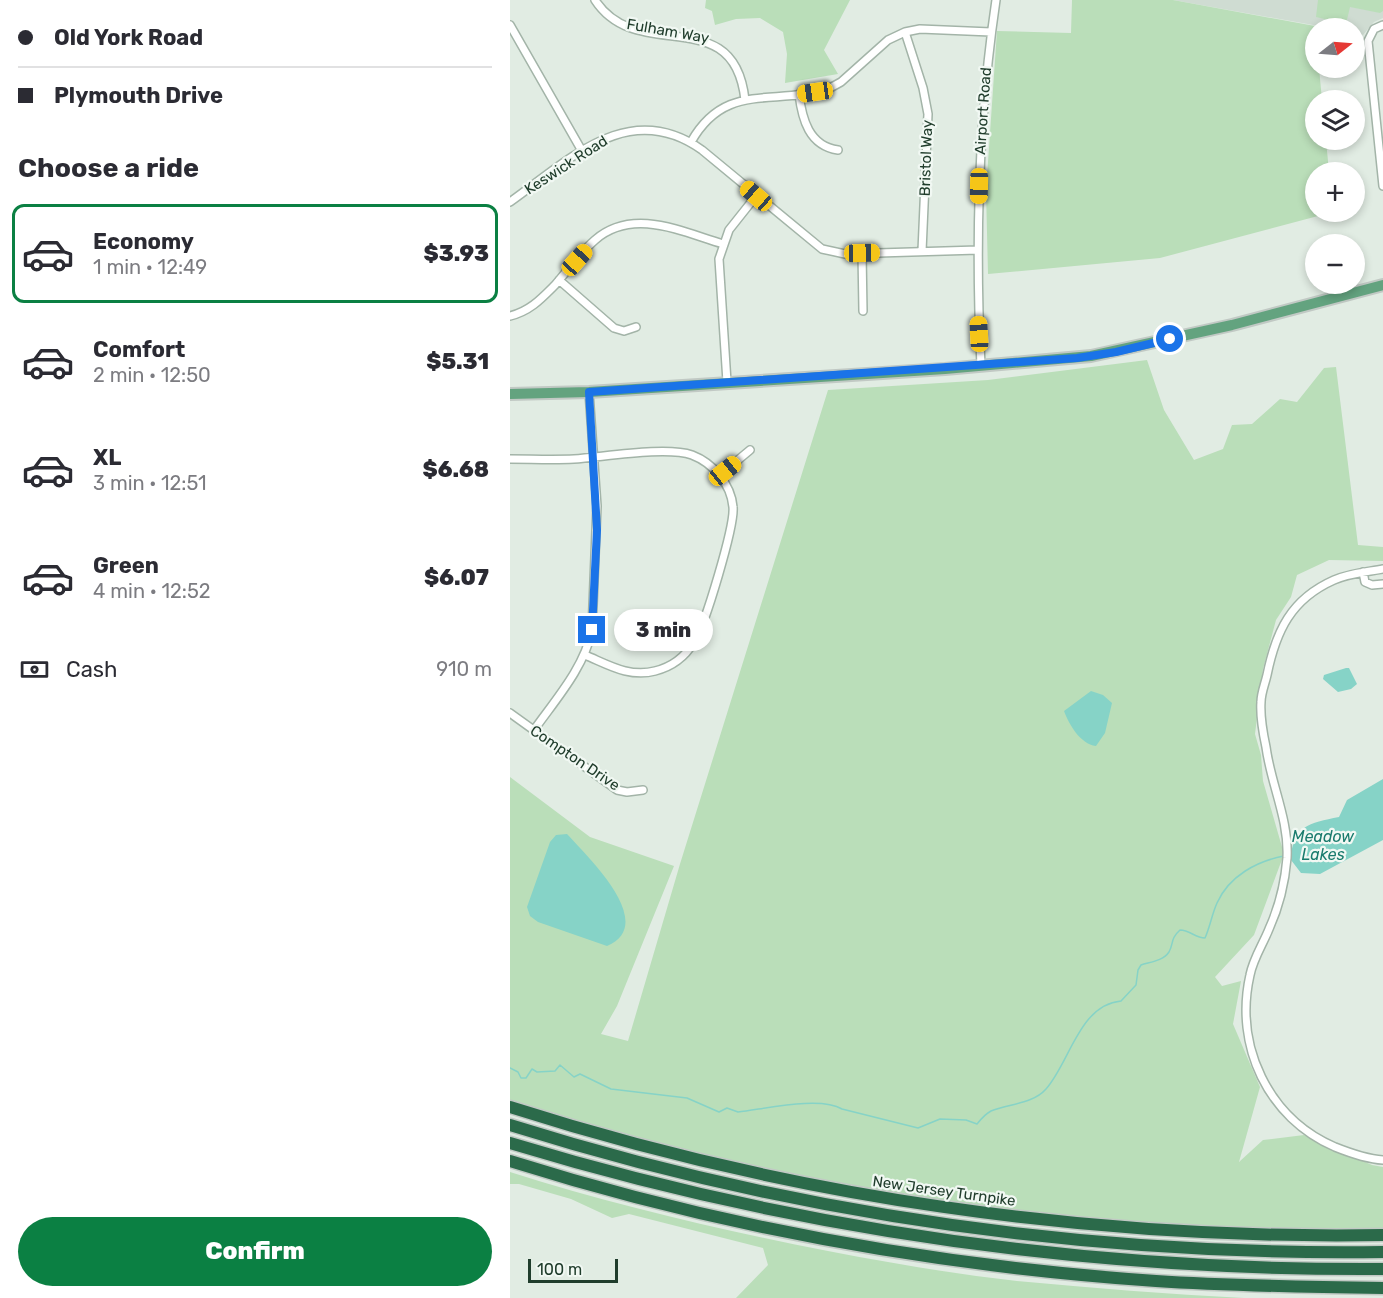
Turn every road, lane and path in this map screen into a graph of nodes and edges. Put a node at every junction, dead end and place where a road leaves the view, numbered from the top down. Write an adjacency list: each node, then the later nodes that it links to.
1 (595, 0): 9 (street, Fulham Way)
2 (996, 0): 6 (street, Airport Road)
3 (1383, 25): 13 (street)
4 (510, 26): 7 (street)
5 (905, 32): 6 (street); 8 (street); 18 (street, Bristol Way)
6 (991, 32): 17 (street, Airport Road)
7 (513, 37): 12 (street)
8 (799, 94): 9 (street); 11 (street)
9 (745, 100): 10 (street)
10 (691, 142): 12 (street, Keswick Road); 14 (street, Keswick Road)
11 (838, 150)
12 (582, 151): 15 (street, Keswick Road)
13 (1383, 186)
14 (756, 196): 16 (street); 19 (street, Keswick Road)
15 (510, 202)
16 (723, 244): 20 (street); 26 (street)
17 (978, 250): 18 (street, Keswick Road); 25 (street, Airport Road)
18 (922, 251): 19 (street, Keswick Road)
19 (862, 253): 22 (street)
20 (559, 280): 23 (street); 24 (street)
21 (1383, 285): 25 (main road)
22 (863, 310)
23 (510, 316)
24 (636, 327)
25 (981, 366): 26 (main road)
26 (727, 382): 27 (main road)
27 (589, 392): 28 (main road); 30 (street)
28 (510, 394)
29 (750, 450): 32 (street)
30 (594, 457): 31 (street); 32 (street); 36 (street)
31 (510, 459)
32 (720, 475): 36 (street)
33 (1383, 569): 34 (street)
34 (1363, 572): 35 (street); 43 (street)
35 (1383, 584)
36 (585, 655): 38 (street)
37 (510, 713): 38 (street, Compton Drive)
38 (534, 730): 39 (street, Compton Drive)
39 (643, 790)
40 (510, 1107): 45 (highway, New Jersey Turnpike)
41 (510, 1125): 46 (highway)
42 (510, 1143): 47 (highway)
43 (1383, 1160)
44 (510, 1161): 48 (highway)
45 (1383, 1235)
46 (1383, 1252)
47 (1383, 1269)
48 (1383, 1288)

